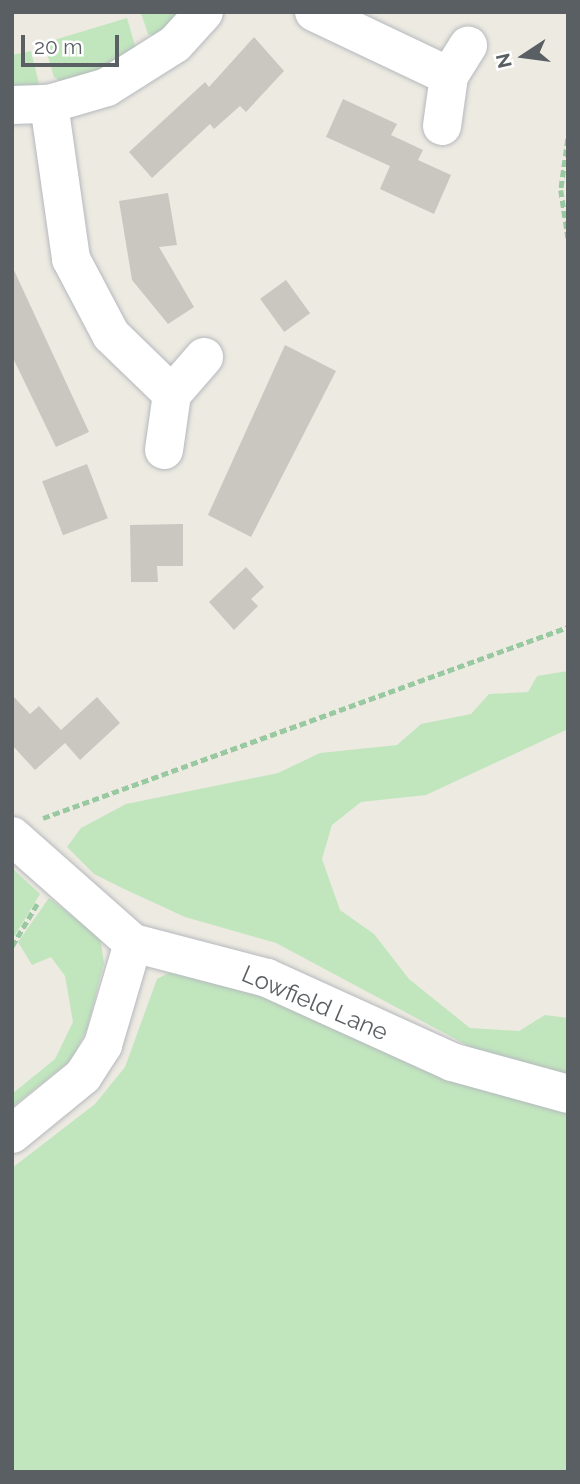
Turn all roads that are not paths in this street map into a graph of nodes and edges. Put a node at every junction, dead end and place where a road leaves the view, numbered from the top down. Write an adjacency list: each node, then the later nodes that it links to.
1 (204, 12): 3 (street)
2 (314, 12): 4 (street)
3 (31, 104): 6 (street)
4 (442, 126)
5 (204, 358): 6 (street)
6 (172, 394): 7 (street)
7 (164, 450)
8 (24, 828): 9 (street, Lowfield Lane)
9 (133, 943): 10 (street, Lowfield Lane); 11 (street)
10 (568, 1094)
11 (12, 1134)

